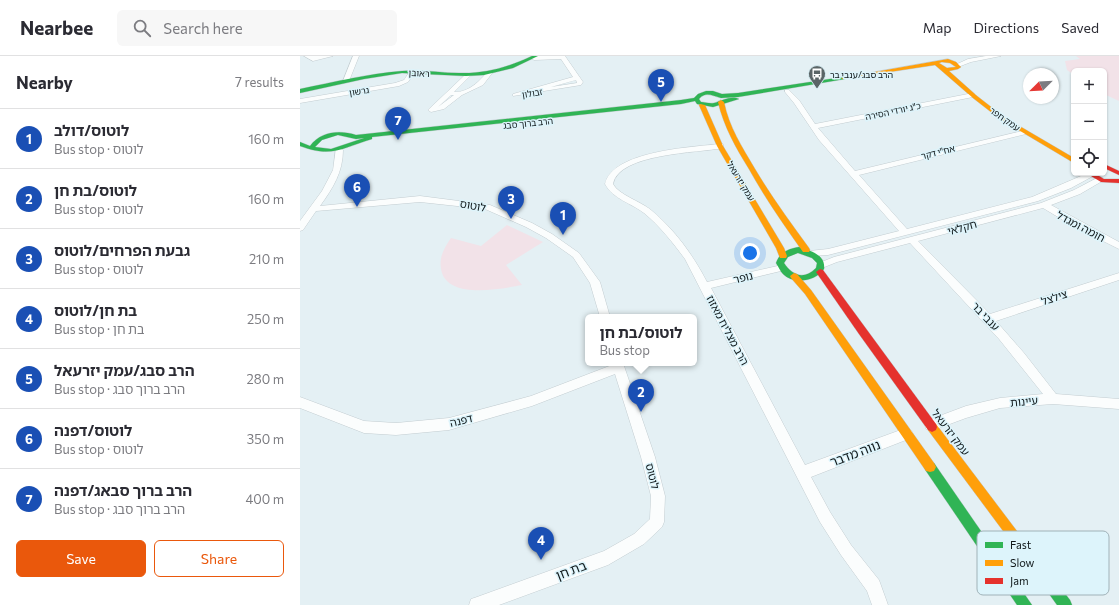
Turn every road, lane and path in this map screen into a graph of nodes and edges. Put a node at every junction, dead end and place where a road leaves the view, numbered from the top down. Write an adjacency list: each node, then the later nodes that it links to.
1 (307, 56): 2 (street)
2 (330, 56)
3 (356, 56): 13 (street)
4 (978, 56): 7 (street)
5 (998, 56): 7 (street)
6 (535, 57): 10 (street, ראובן); 12 (street)
7 (955, 65): 8 (street); 31 (street, עמק חפר)
8 (940, 66): 15 (street); 18 (street, עמק חפר); 19 (street)
9 (412, 72): 11 (street, ראובן); 13 (street, ראובן); 21 (street, גרשון)
10 (490, 72): 11 (street, ראובן); 17 (street)
11 (468, 75): 16 (street)
12 (576, 78): 12 (street, זבולון)
13 (346, 81): 14 (street, ראובן)
14 (300, 91)
15 (787, 91): 19 (street); 22 (street, ענבי בר)
16 (450, 93): 17 (street); 17 (street)
17 (460, 94)
18 (973, 95): 22 (street, כ"ג יורדי הסירה); 23 (street, עמק חפר)
19 (719, 96): 20 (street, הרב ברוך סבג); 45 (street, עמק יזרעאל)
20 (700, 98): 26 (street, הרב ברוך סבג); 29 (street, עמק יזרעאל)
21 (300, 101)
22 (813, 127): 35 (street, ענבי בר)
23 (1023, 132): 32 (street, עמק חפר); 35 (street, אח"י דקר)
24 (300, 139): 25 (street)
25 (320, 139): 26 (street); 28 (street)
26 (355, 139): 30 (street)
27 (300, 144): 28 (street)
28 (312, 146): 30 (street)
29 (720, 146): 46 (street, עמק יזרעאל); 51 (street, הרב מצליח מאזוז)
30 (340, 150): 41 (street)
31 (1071, 153)
32 (1071, 159)
33 (1107, 167): 34 (street)
34 (1119, 173)
35 (854, 174): 43 (street, ענבי בר)
36 (1086, 176): 43 (street, חקלאי)
37 (1093, 176): 38 (street)
38 (1100, 180): 39 (street); 40 (street, חקלאי)
39 (1118, 182)
40 (1044, 205): 43 (street, חקלאי); 44 (street, חומה ומגדל)
41 (312, 210): 42 (street); 52 (street, לוטוס)
42 (300, 228)
43 (909, 236): 45 (street, חקלאי); 48 (street, חקלאי); 53 (street, ענבי בר)
44 (1119, 246)
45 (809, 252): 46 (street); 48 (street)
46 (783, 256): 47 (street)
47 (782, 268): 49 (street); 51 (street, נופר)
48 (821, 269): 49 (street); 58 (street, עמק יזרעאל)
49 (794, 276): 59 (street)
50 (1119, 276): 53 (street, צילצל)
51 (705, 286): 60 (street, הרב מצליח מאזוז)
52 (604, 314)
53 (989, 319): 55 (street, ענבי בר)
54 (617, 366): 56 (street, דפנה); 61 (street, לוטוס)
55 (1053, 399): 57 (street, עיינות); 58 (street, עיינות)
56 (300, 402)
57 (1119, 404)
58 (931, 425): 62 (street, עמק יזרעאל)
59 (906, 434): 60 (street, נווה מדבר); 63 (street)
60 (803, 473): 67 (street, הרב מצליח מאזוז)
61 (657, 522): 66 (street, בת חן)
62 (1010, 531)
63 (977, 536)
64 (1018, 595): 68 (street)
65 (1058, 595): 69 (street, עמק יזרעאל)
66 (477, 605)
67 (880, 605)
68 (1025, 605)
69 (1065, 605)

